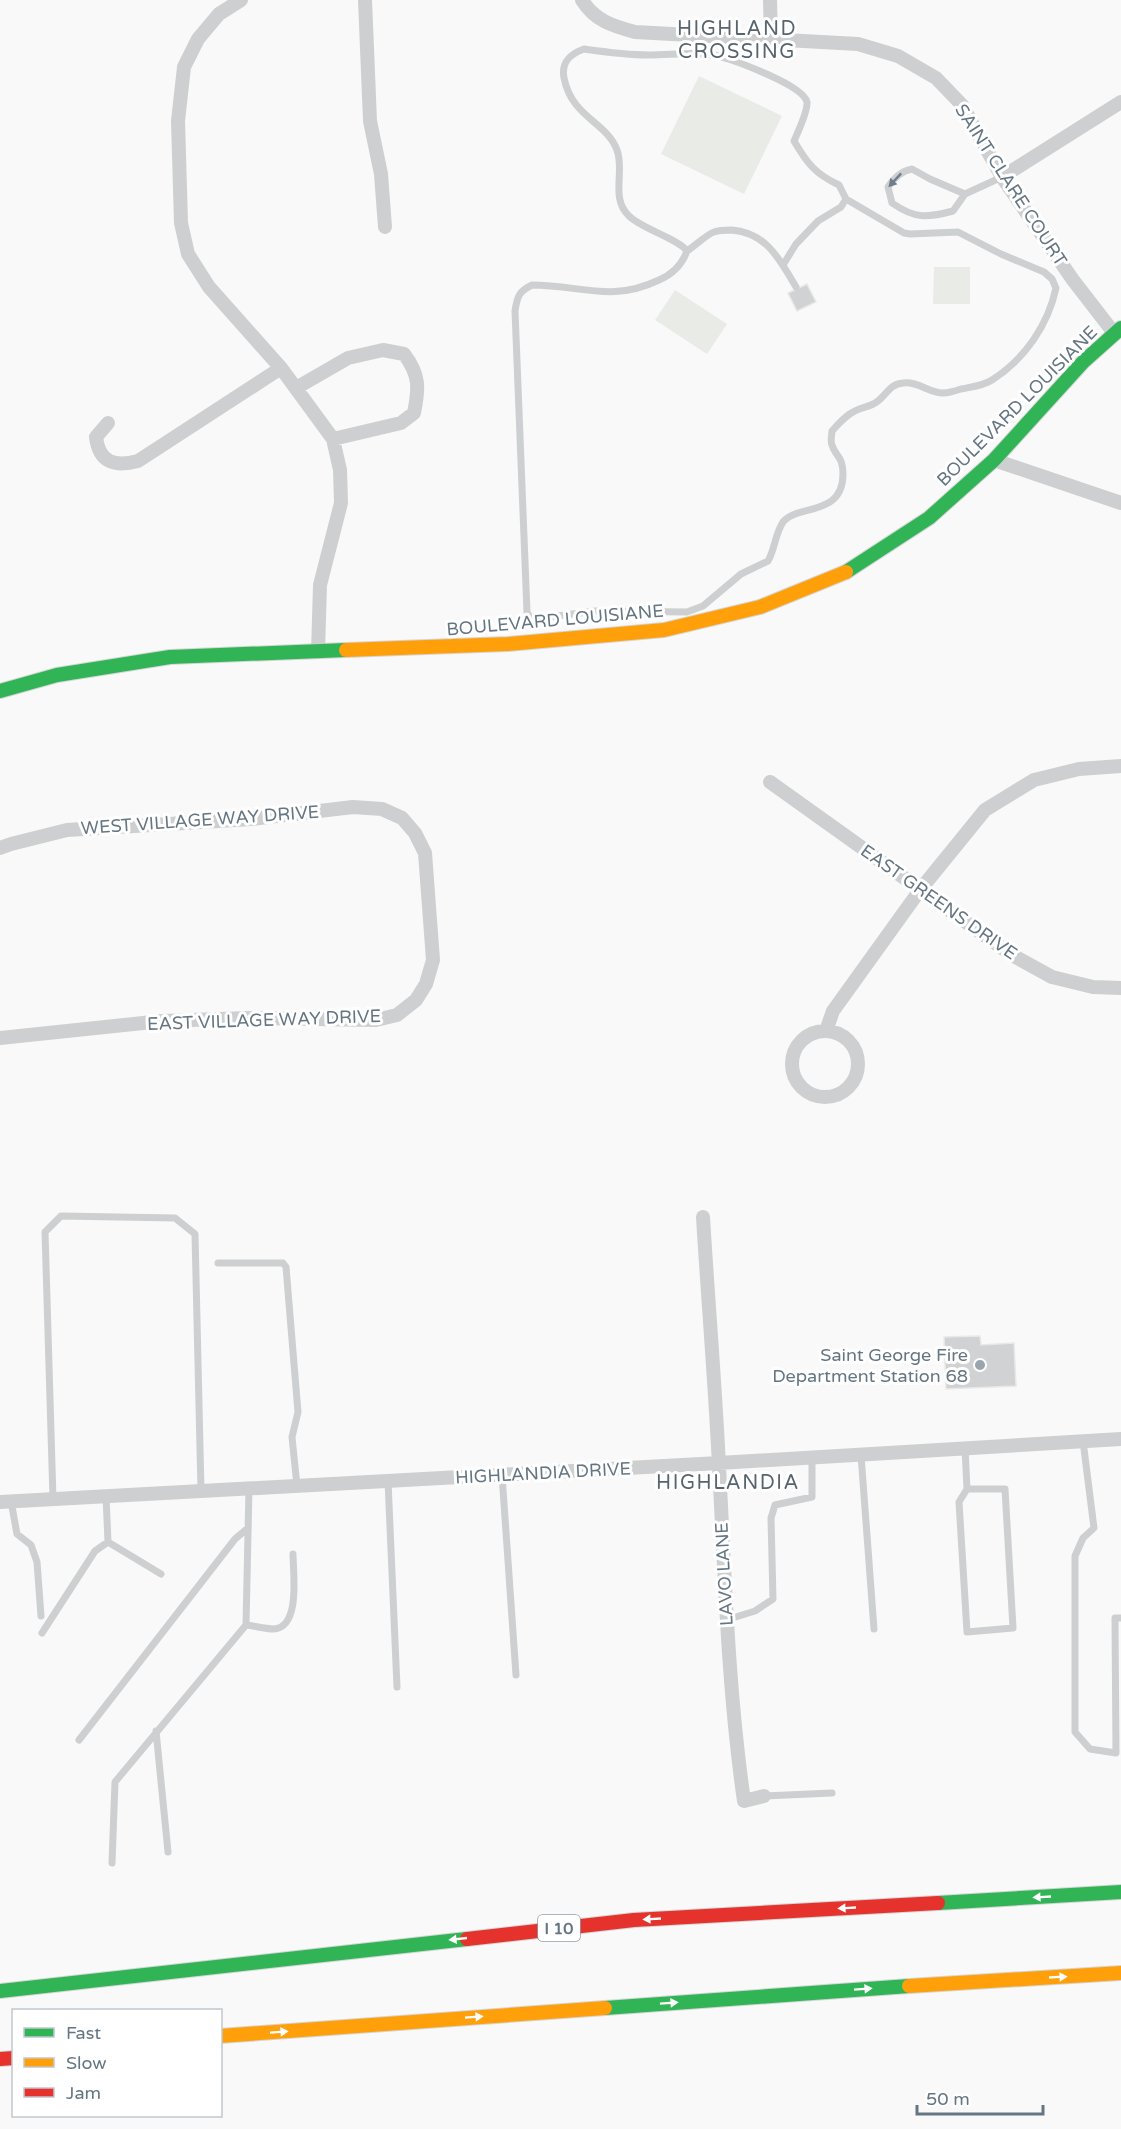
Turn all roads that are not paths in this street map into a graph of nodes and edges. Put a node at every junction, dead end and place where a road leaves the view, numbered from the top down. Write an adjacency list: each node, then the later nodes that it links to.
1 (241, 0): 15 (street)
2 (365, 0): 10 (street)
3 (582, 0): 5 (street, SAINT CLARE COURT)
4 (770, 0): 5 (street)
5 (771, 39): 7 (street, SAINT CLARE COURT)
6 (1121, 102): 7 (street)
7 (1002, 177): 8 (lane); 14 (street, SAINT CLARE COURT)
8 (965, 194): 8 (lane, one-way to 8)
9 (846, 200): 11 (lane); 11 (lane); 12 (lane)
10 (386, 227)
11 (687, 251): 12 (lane)
12 (783, 265): 13 (lane)
13 (796, 287)
14 (1118, 330): 19 (main road, BOULEVARD LOUISIANE)
15 (281, 368): 16 (street); 17 (street)
16 (296, 387): 18 (street); 18 (street)
17 (108, 423)
18 (333, 438): 21 (street)
19 (994, 460): 20 (street); 21 (main road, BOULEVARD LOUISIANE)
20 (1121, 503)
21 (318, 652): 22 (main road, BOULEVARD LOUISIANE)
22 (0, 691)
23 (1121, 766): 26 (street)
24 (770, 782): 26 (street, EAST GREENS DRIVE)
25 (0, 848): 28 (street, WEST VILLAGE WAY DRIVE)
26 (920, 890): 27 (street, EAST GREENS DRIVE); 29 (street)
27 (1121, 988)
28 (416, 1000): 30 (street, EAST VILLAGE WAY DRIVE)
29 (826, 1031): 29 (street)
30 (0, 1038)
31 (703, 1216): 38 (street, LAVO LANE)
32 (218, 1263): 41 (lane)
33 (1121, 1439): 34 (street, HIGHLANDIA DRIVE)
34 (1083, 1441): 35 (street, HIGHLANDIA DRIVE); 53 (lane)
35 (965, 1448): 36 (street, HIGHLANDIA DRIVE); 43 (lane)
36 (861, 1455): 37 (street, HIGHLANDIA DRIVE); 56 (lane)
37 (812, 1458): 38 (street, HIGHLANDIA DRIVE); 54 (lane)
38 (719, 1463): 39 (street, HIGHLANDIA DRIVE); 54 (street, LAVO LANE)
39 (502, 1475): 40 (street, HIGHLANDIA DRIVE); 58 (lane)
40 (388, 1481): 41 (street, HIGHLANDIA DRIVE); 59 (lane)
41 (297, 1486): 42 (street, HIGHLANDIA DRIVE)
42 (249, 1488): 44 (street, HIGHLANDIA DRIVE); 48 (lane)
43 (967, 1489): 43 (lane)
44 (201, 1491): 45 (street, HIGHLANDIA DRIVE); 46 (lane)
45 (106, 1496): 46 (street, HIGHLANDIA DRIVE); 49 (lane)
46 (53, 1499): 47 (street, HIGHLANDIA DRIVE)
47 (5, 1502): 52 (lane)
48 (248, 1528): 55 (lane); 61 (lane)
49 (108, 1542): 51 (lane); 57 (lane)
50 (292, 1554): 55 (lane)
51 (161, 1574)
52 (41, 1616)
53 (1121, 1618)
54 (726, 1620): 63 (street, LAVO LANE)
55 (246, 1625): 60 (lane)
56 (874, 1629)
57 (42, 1633)
58 (516, 1675)
59 (397, 1687)
60 (156, 1731): 64 (lane); 65 (lane)
61 (79, 1740)
62 (832, 1793): 63 (lane)
63 (764, 1797)
64 (168, 1852)
65 (112, 1863)
66 (1121, 1883): 68 (main road)
67 (1121, 1892): 68 (main road, I 10)
68 (1081, 1894): 70 (main road, I 10, one-way to 70)
69 (1121, 1974): 71 (main road, one-way to 69)
70 (0, 1991)
71 (222, 2036)

